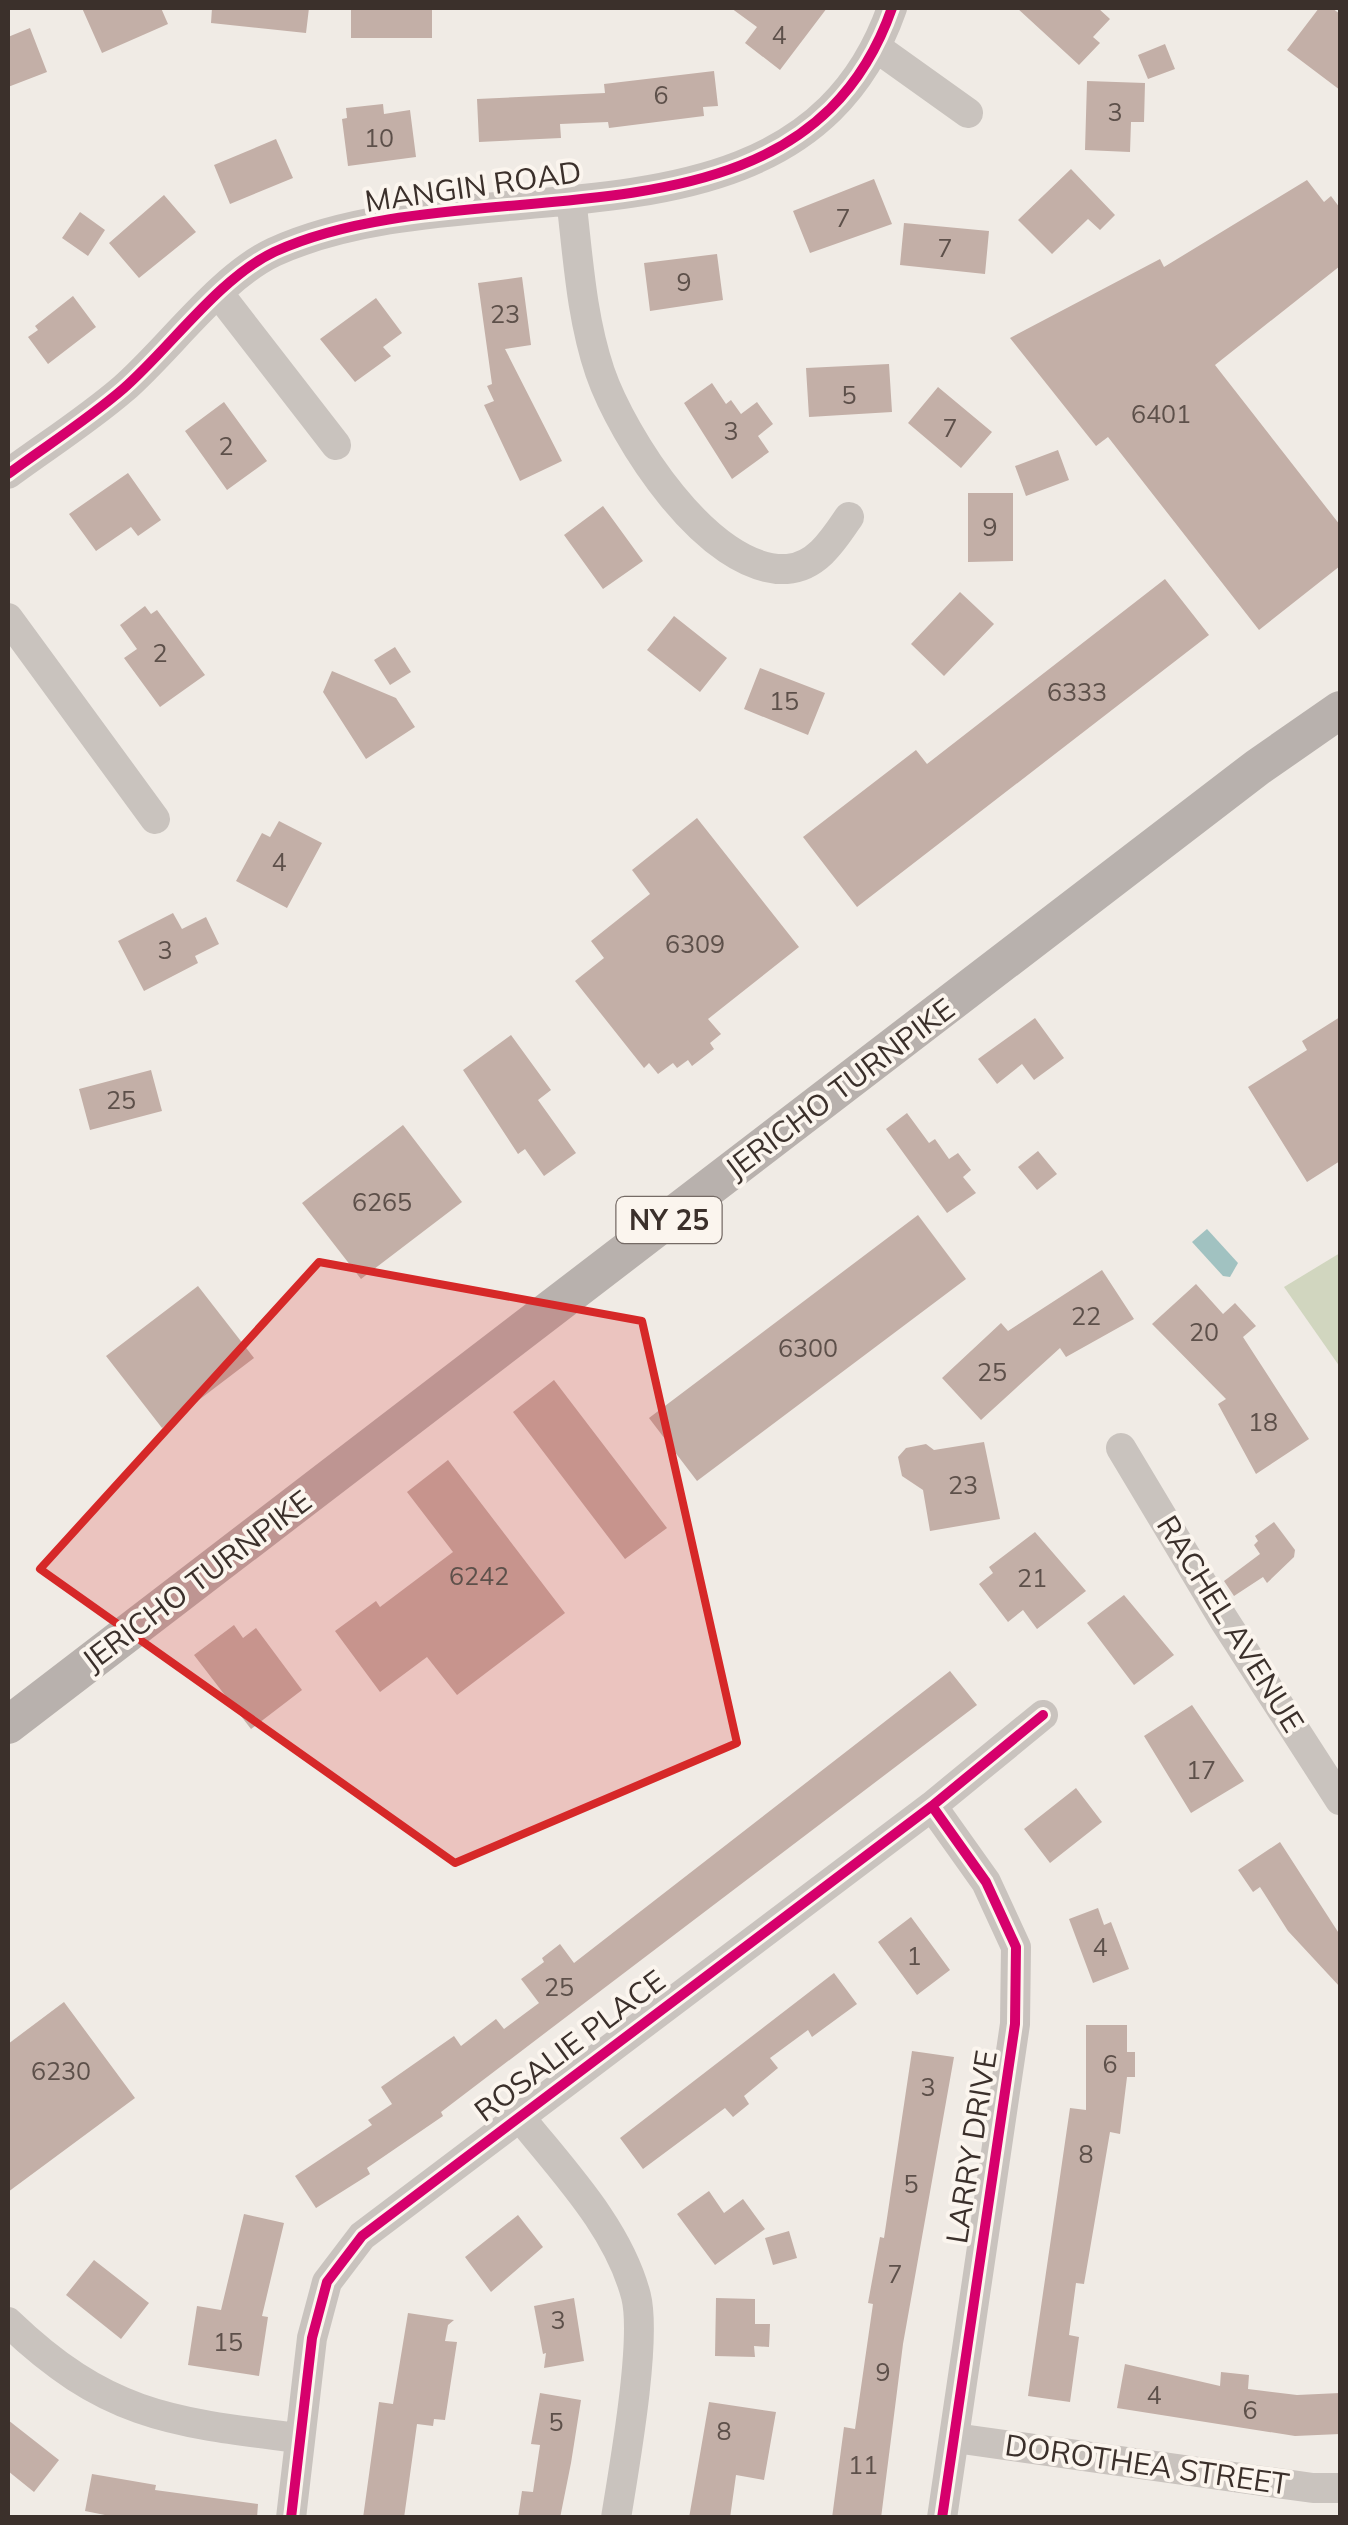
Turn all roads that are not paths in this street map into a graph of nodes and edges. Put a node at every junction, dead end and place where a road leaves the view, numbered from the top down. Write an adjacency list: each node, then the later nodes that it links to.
1 (892, 8): 2 (street, MANGIN ROAD)
2 (878, 48): 3 (street); 4 (street, MANGIN ROAD)
3 (968, 113)
4 (571, 198): 5 (street, MANGIN ROAD); 8 (street)
5 (219, 294): 6 (street); 7 (street, MANGIN ROAD)
6 (336, 445)
7 (8, 474)
8 (849, 517)
9 (8, 618): 11 (street)
10 (1340, 710): 14 (main road, JERICHO TURNPIKE / NY 25)
11 (155, 820)
12 (1122, 1448): 15 (street, RACHEL AVENUE)
13 (1044, 1714): 16 (street, ROSALIE PLACE)
14 (8, 1725)
15 (1340, 1800)
16 (932, 1806): 17 (street, ROSALIE PLACE); 20 (street, LARRY DRIVE)
17 (519, 2116): 19 (street, ROSALIE PLACE); 23 (street)
18 (8, 2322): 19 (street)
19 (297, 2438): 22 (street, ROSALIE PLACE)
20 (954, 2438): 21 (street, DOROTHEA STREET); 24 (street, LARRY DRIVE)
21 (1340, 2488)
22 (291, 2518)
23 (616, 2518)
24 (942, 2518)

